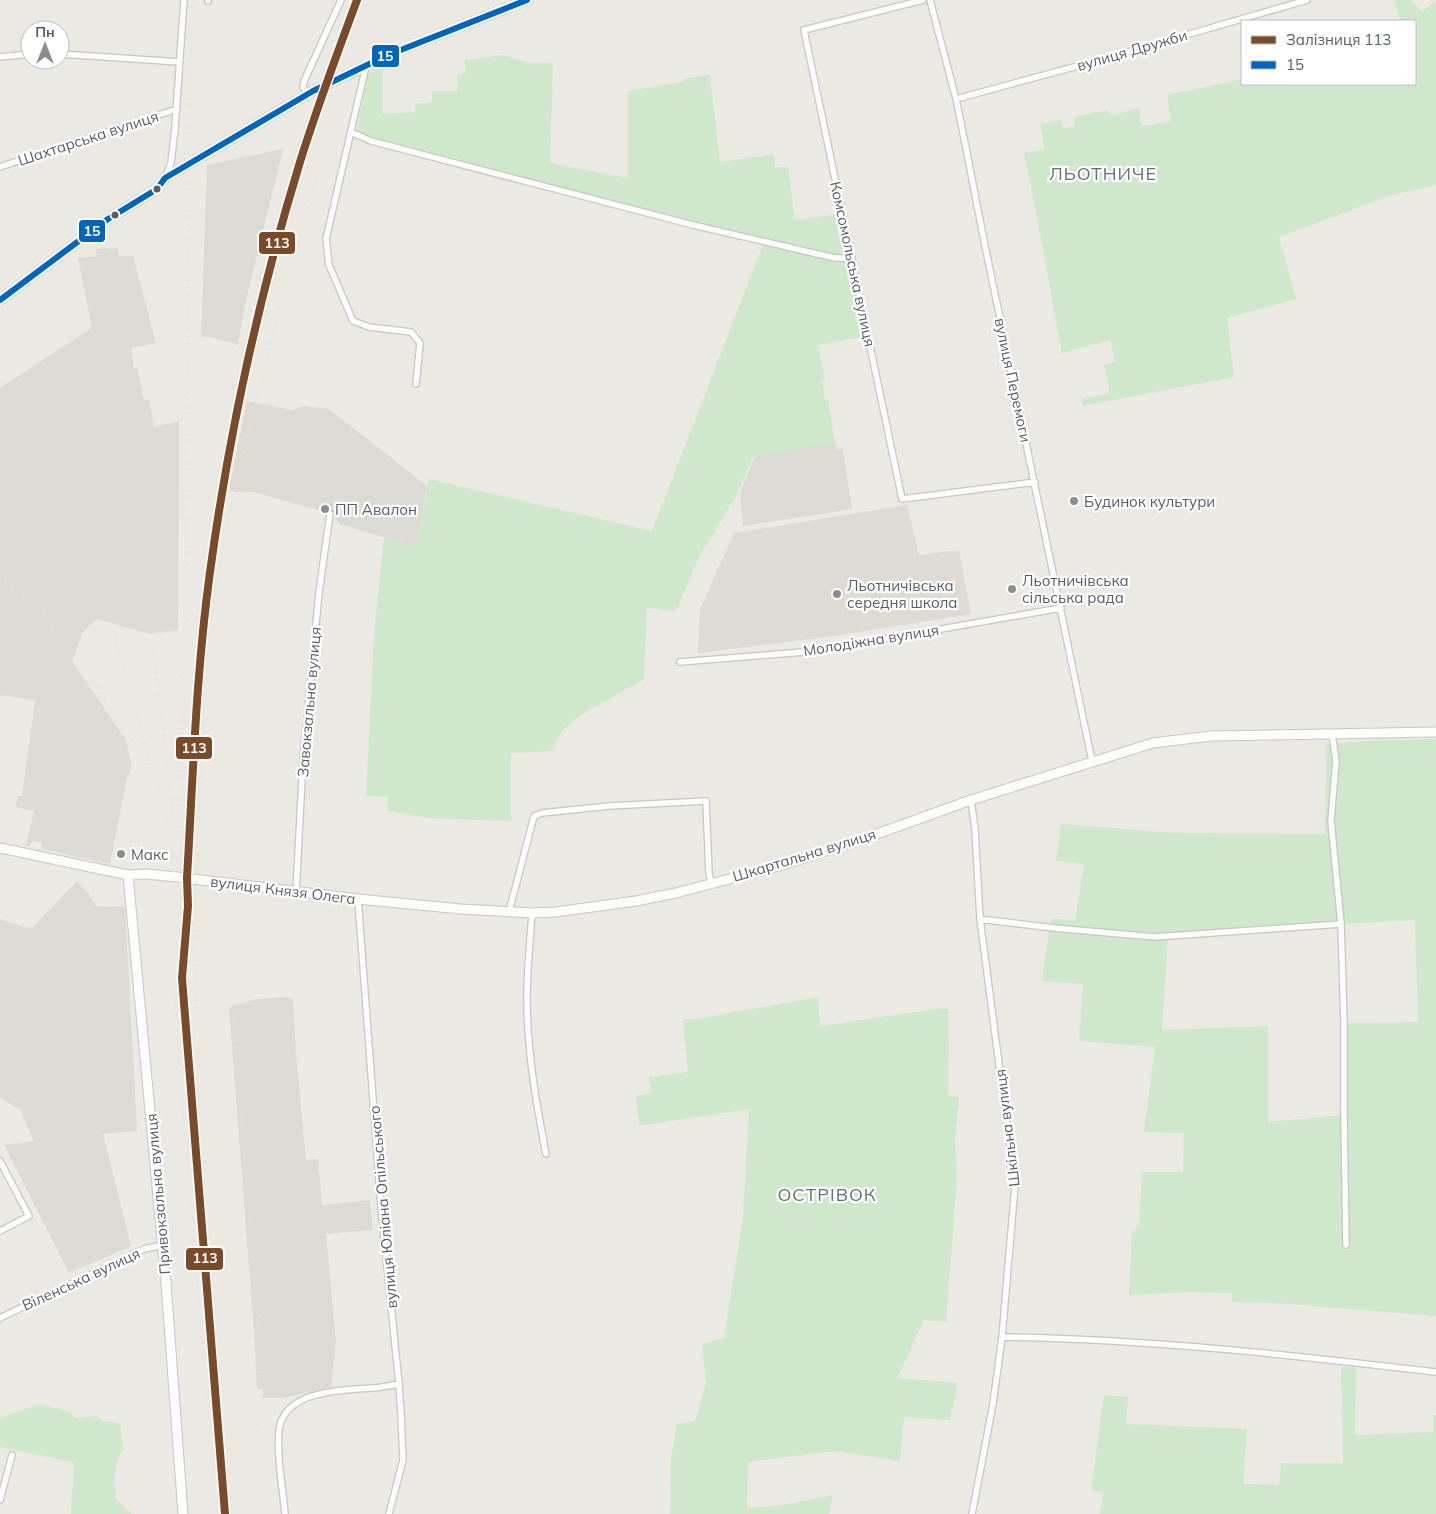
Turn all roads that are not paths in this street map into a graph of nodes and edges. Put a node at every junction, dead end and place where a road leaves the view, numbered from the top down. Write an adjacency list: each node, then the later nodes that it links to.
1 (184, 0): 10 (street)
2 (340, 0): 12 (street)
3 (527, 0): 11 (street)
4 (922, 0): 18 (street, Комсомольська вулиця)
5 (930, 0): 13 (street, вулиця Перемоги)
6 (1307, 0): 13 (street, вулиця Дружби)
7 (20, 55): 9 (street)
8 (70, 55): 10 (street)
9 (0, 57)
10 (180, 62): 14 (street)
11 (367, 66): 12 (street); 15 (street)
12 (310, 92): 17 (street)
13 (956, 98): 21 (street, вулиця Перемоги)
14 (177, 109): 16 (street, Шахтарська вулиця); 17 (street)
15 (351, 132): 18 (street); 20 (street)
16 (0, 167)
17 (165, 178): 19 (street)
18 (852, 258): 21 (street, Комсомольська вулиця)
19 (0, 300)
20 (416, 384)
21 (1035, 482): 23 (street, вулиця Перемоги)
22 (330, 514): 32 (street, Завокзальна вулиця)
23 (1061, 608): 24 (street, Молодіжна вулиця); 27 (street, вулиця Перемоги)
24 (680, 662)
25 (1436, 732): 26 (street, Шкартальна вулиця)
26 (1332, 734): 27 (street, Шкартальна вулиця); 37 (street)
27 (1092, 761): 28 (street, Шкартальна вулиця)
28 (972, 800): 31 (street, Шкартальна вулиця); 36 (street, Шкільна вулиця)
29 (0, 848): 30 (street, вулиця Князя Олега)
30 (128, 875): 32 (street, вулиця Князя Олега); 41 (street, Привокзальна вулиця)
31 (711, 883): 34 (street); 35 (street, Шкартальна вулиця)
32 (296, 892): 33 (street, вулиця Князя Олега)
33 (358, 899): 34 (street, вулиця Князя Олега); 46 (street, вулиця Юліана Опільського)
34 (509, 912): 35 (street, Шкартальна вулиця)
35 (532, 913): 38 (street)
36 (980, 919): 37 (street); 44 (street, Шкільна вулиця)
37 (1341, 924): 42 (street)
38 (546, 1154)
39 (0, 1161): 40 (street)
40 (0, 1231)
41 (163, 1245): 43 (street, Віленська вулиця); 49 (street, Привокзальна вулиця)
42 (1346, 1245)
43 (0, 1318)
44 (1002, 1337): 45 (street); 52 (street, Шкільна вулиця)
45 (1436, 1372)
46 (399, 1384): 50 (street); 51 (street, вулиця Юліана Опільського)
47 (12, 1455): 48 (street)
48 (0, 1500)
49 (183, 1514)
50 (285, 1514)
51 (389, 1514)
52 (972, 1514)

